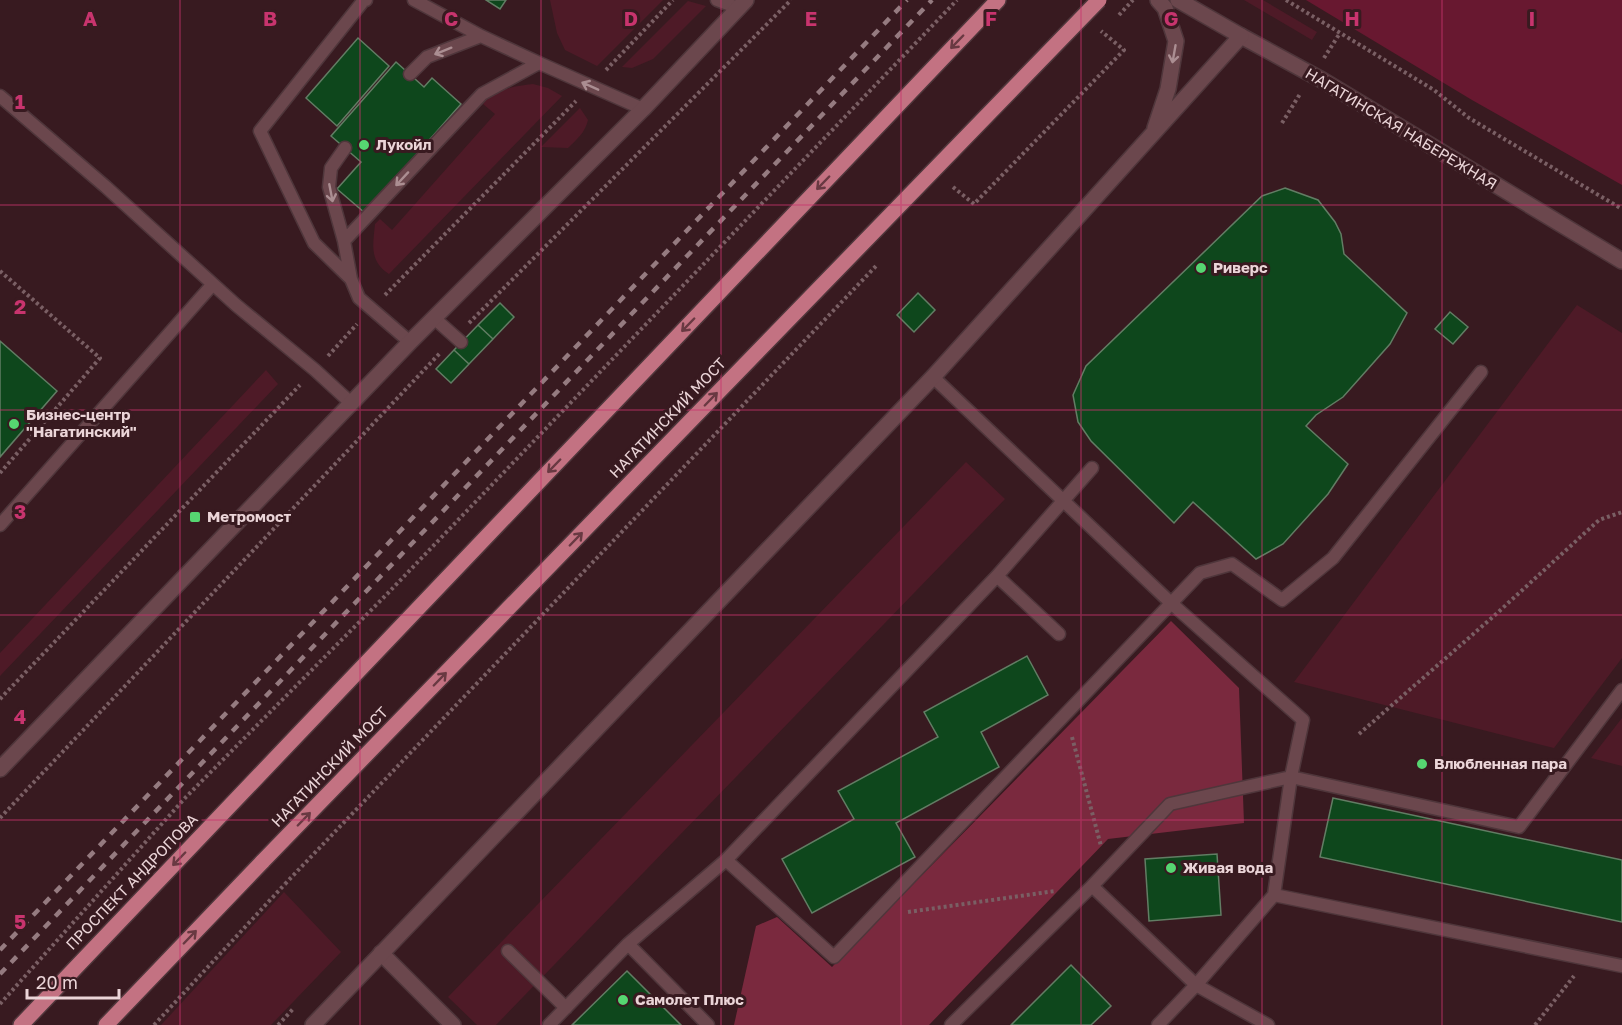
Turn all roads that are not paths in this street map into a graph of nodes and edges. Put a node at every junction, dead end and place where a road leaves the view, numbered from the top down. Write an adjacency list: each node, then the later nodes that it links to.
1 (366, 0): 19 (lane)
2 (414, 0): 9 (lane)
3 (717, 0): 8 (lane)
4 (998, 0): 45 (main road, ПРОСПЕКТ АНДРОПОВА, one-way to 45)
5 (1099, 0): 46 (main road, НАГАТИНСКИЙ МОСТ, one-way to 5, bridge)
6 (1158, 0): 15 (main road, one-way to 15)
7 (1178, 0): 10 (main road, НАГАТИНСКАЯ НАБЕРЕЖНАЯ)
8 (742, 4): 14 (main road)
9 (481, 36): 11 (lane); 12 (lane, one-way to 12)
10 (1241, 36): 15 (main road); 18 (main road, НАГАТИНСКАЯ НАБЕРЕЖНАЯ)
11 (539, 63): 14 (lane, one-way to 11); 17 (lane, one-way to 17)
12 (410, 74)
13 (0, 96): 20 (lane)
14 (643, 109): 21 (main road)
15 (1153, 134): 25 (main road)
16 (345, 148): 17 (lane, one-way to 17)
17 (344, 241): 19 (lane)
18 (1622, 261)
19 (351, 279): 23 (lane)
20 (213, 284): 26 (lane); 29 (lane)
21 (434, 318): 22 (lane); 23 (main road)
22 (458, 340)
23 (410, 342): 26 (main road)
24 (1482, 372): 31 (lane)
25 (933, 377): 28 (lane); 41 (main road)
26 (351, 403): 34 (main road)
27 (1092, 468): 28 (lane)
28 (1062, 501): 30 (lane); 31 (lane)
29 (0, 525)
30 (997, 576): 32 (lane); 36 (lane)
31 (1171, 603): 35 (lane); 36 (lane)
32 (1059, 634)
33 (1622, 690): 35 (lane)
34 (0, 769)
35 (1291, 777): 37 (lane); 38 (lane)
36 (726, 860): 39 (lane)
37 (1092, 886): 43 (lane); 51 (lane)
38 (1274, 895): 42 (lane); 43 (lane)
39 (628, 944): 44 (lane); 50 (lane)
40 (508, 951): 44 (lane)
41 (381, 953): 47 (main road); 48 (main road)
42 (1622, 966)
43 (1196, 986): 52 (lane); 53 (lane)
44 (566, 1008): 49 (lane)
45 (21, 1025)
46 (106, 1025)
47 (313, 1025)
48 (453, 1025)
49 (549, 1025)
50 (708, 1025)
51 (951, 1025)
52 (1158, 1025)
53 (1268, 1025)

